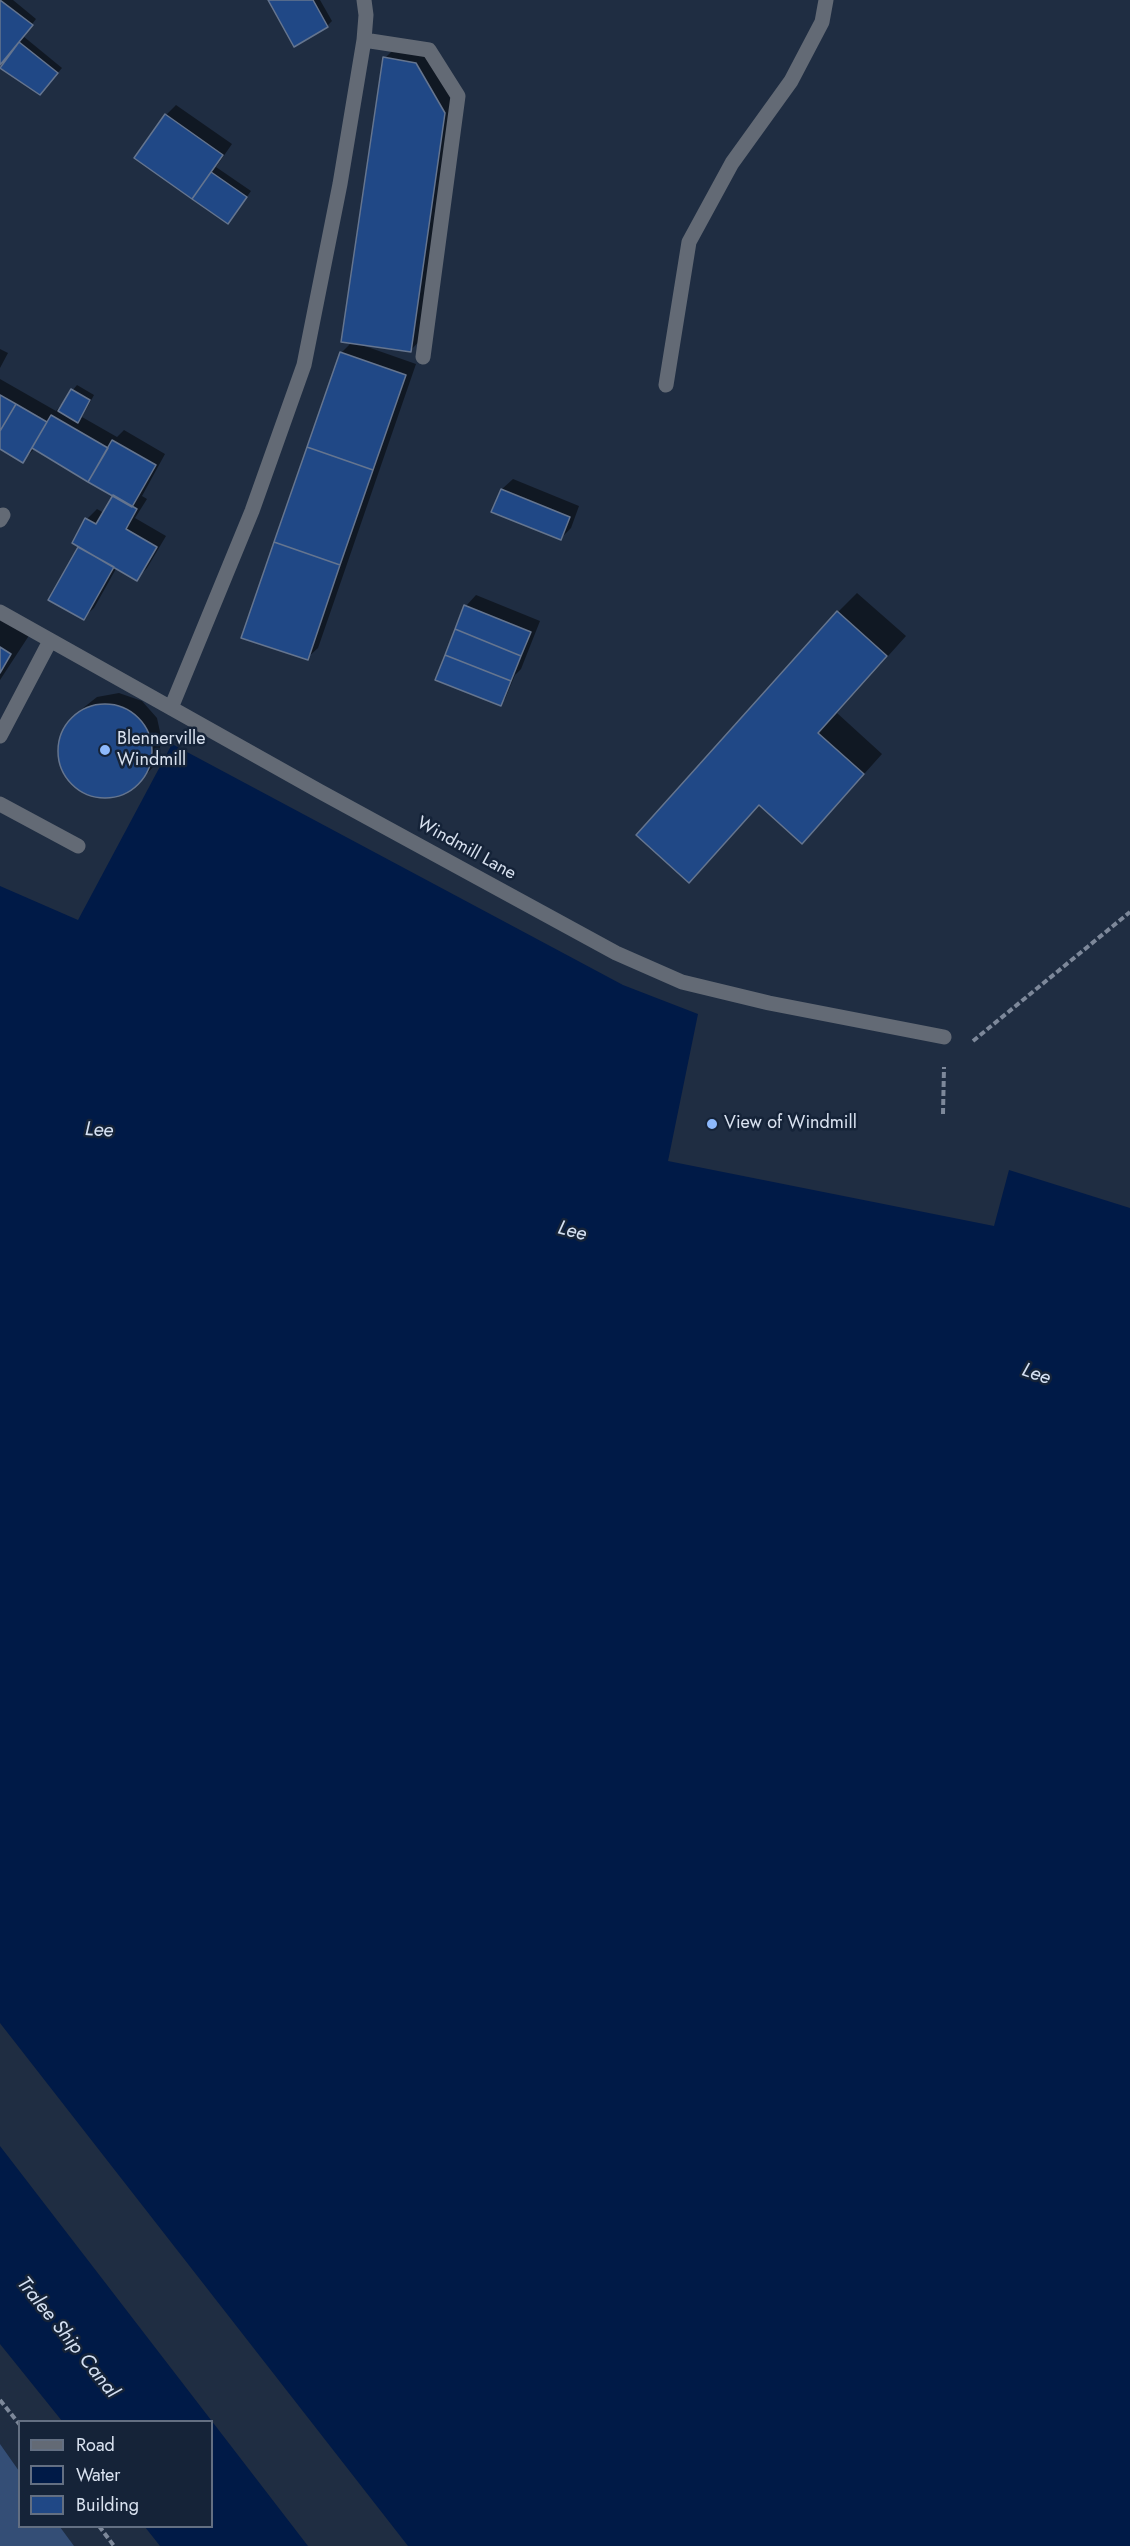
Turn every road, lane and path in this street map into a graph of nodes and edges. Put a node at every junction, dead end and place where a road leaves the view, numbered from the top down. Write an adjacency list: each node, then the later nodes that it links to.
1 (364, 0): 3 (street)
2 (826, 0): 5 (street)
3 (364, 40): 4 (street); 8 (street)
4 (423, 357)
5 (666, 385)
6 (0, 612): 7 (street, Windmill Lane)
7 (50, 641): 8 (street, Windmill Lane); 9 (street)
8 (171, 708): 13 (street, Windmill Lane)
9 (0, 736)
10 (0, 804): 11 (street)
11 (78, 846)
12 (1130, 912): 14 (path)
13 (945, 1037): 15 (path)
14 (975, 1042)
15 (943, 1114)
16 (0, 2400): 17 (path)
17 (18, 2422)
18 (100, 2528): 19 (path)
19 (114, 2546)

